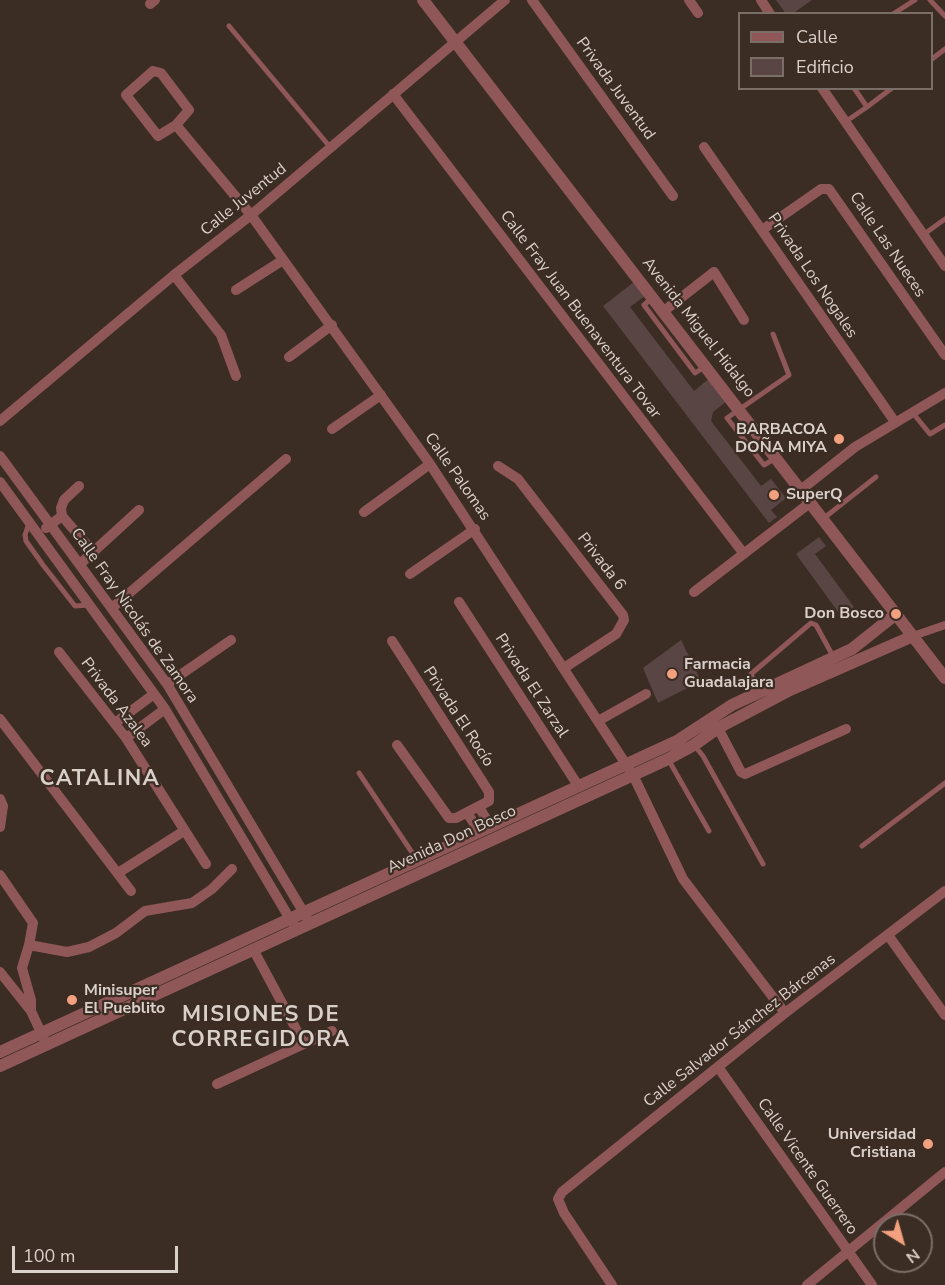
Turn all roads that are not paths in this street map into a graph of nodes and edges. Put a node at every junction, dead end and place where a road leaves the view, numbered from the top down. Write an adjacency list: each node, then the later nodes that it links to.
1 (423, 0): 11 (street, Avenida Miguel Hidalgo)
2 (505, 0): 11 (street, Calle Juventud)
3 (532, 0): 23 (street, Privada Juventud)
4 (689, 0): 8 (street)
5 (915, 0): 7 (lane)
6 (930, 0): 9 (lane)
7 (896, 12)
8 (698, 13)
9 (945, 15)
10 (229, 26): 21 (lane)
11 (454, 41): 17 (street, Calle Juventud); 32 (street, Avenida Miguel Hidalgo)
12 (945, 49): 13 (lane)
13 (933, 58)
14 (823, 90): 19 (street)
15 (855, 90): 18 (lane)
16 (889, 90): 18 (lane)
17 (393, 94): 21 (street, Calle Juventud); 67 (street, Calle Fray Juan Buenaventura Tovar)
18 (867, 107): 19 (lane)
19 (845, 122): 27 (street)
20 (176, 125): 20 (street); 24 (street, Calle Palomas)
21 (330, 147): 24 (street, Calle Juventud)
22 (704, 147): 26 (street, Privada Los Nogales)
23 (673, 196)
24 (251, 215): 28 (street, Calle Palomas); 30 (street, Calle Juventud)
25 (945, 219): 27 (lane)
26 (762, 230): 37 (street, Calle Las Nueces); 46 (street, Privada Los Nogales)
27 (923, 235): 29 (street)
28 (283, 260): 31 (street); 35 (street, Calle Palomas)
29 (945, 266)
30 (174, 275): 40 (street); 45 (street, Calle Juventud)
31 (236, 290)
32 (653, 297): 33 (street, Avenida Miguel Hidalgo); 39 (lane)
33 (664, 311): 34 (street); 39 (street, Avenida Miguel Hidalgo)
34 (744, 320)
35 (332, 325): 38 (street); 42 (street, Calle Palomas)
36 (773, 333): 43 (lane)
37 (945, 355)
38 (289, 357)
39 (706, 365): 43 (street, Avenida Miguel Hidalgo)
40 (236, 376)
41 (945, 393): 44 (street)
42 (381, 395): 48 (street); 51 (street, Calle Palomas)
43 (740, 409): 56 (street, Avenida Miguel Hidalgo)
44 (912, 412): 46 (street); 47 (lane)
45 (1, 419)
46 (895, 422): 56 (street)
47 (945, 425)
48 (332, 429)
49 (0, 456): 63 (street, Calle Fray Nicolás de Zamora)
50 (286, 459): 73 (street)
51 (430, 464): 59 (street); 64 (street, Calle Palomas)
52 (498, 466): 82 (street, Privada 6)
53 (876, 477): 61 (lane)
54 (0, 482): 62 (street, Calle Fray Nicolás de Zamora)
55 (79, 486): 60 (street)
56 (802, 489): 57 (street, Avenida Miguel Hidalgo)
57 (811, 502): 61 (street, Avenida Miguel Hidalgo); 67 (street)
58 (139, 510): 66 (street)
59 (364, 512)
60 (62, 516): 63 (street); 66 (street)
61 (824, 518): 74 (street, Avenida Miguel Hidalgo)
62 (29, 523): 65 (street, Calle Fray Nicolás de Zamora); 72 (lane)
63 (50, 525): 65 (street); 68 (street, Calle Fray Nicolás de Zamora)
64 (475, 529): 69 (street); 82 (street, Calle Palomas)
65 (37, 534): 72 (street, Calle Fray Nicolás de Zamora)
66 (94, 553): 68 (street)
67 (744, 554): 70 (street)
68 (80, 564): 73 (street, Calle Fray Nicolás de Zamora)
69 (411, 574)
70 (694, 592)
71 (459, 602): 102 (street, Privada El Zarzal)
72 (89, 605): 83 (street, Calle Fray Nicolás de Zamora)
73 (113, 607): 81 (street, Calle Fray Nicolás de Zamora)
74 (896, 614): 76 (street, Avenida Miguel Hidalgo); 80 (street, Avenida Don Bosco)
75 (945, 625): 76 (street)
76 (913, 636): 84 (street, Avenida Miguel Hidalgo); 93 (street, Avenida Don Bosco)
77 (231, 640): 85 (street)
78 (392, 641): 104 (street, Privada El Rocío)
79 (59, 652): 92 (street, Privada Azalea)
80 (834, 658): 86 (street, Avenida Don Bosco); 86 (lane)
81 (154, 665): 83 (street); 85 (street, Calle Fray Nicolás de Zamora)
82 (564, 668): 91 (street, Calle Palomas)
83 (141, 676): 87 (street, Calle Fray Nicolás de Zamora)
84 (945, 678)
85 (167, 684): 119 (street, Calle Fray Nicolás de Zamora)
86 (758, 692): 99 (street, Avenida Don Bosco)
87 (154, 694): 89 (street, Calle Fray Nicolás de Zamora); 92 (street)
88 (646, 694): 91 (street)
89 (165, 709): 95 (street); 120 (street, Calle Fray Nicolás de Zamora)
90 (0, 719): 115 (street)
91 (598, 721): 99 (street, Calle Palomas)
92 (115, 723): 95 (street, Privada Azalea)
93 (718, 728): 94 (street); 97 (street, Avenida Don Bosco)
94 (846, 729)
95 (126, 738): 108 (street, Privada Azalea)
96 (397, 745): 105 (street)
97 (694, 745): 98 (street, Avenida Don Bosco); 113 (lane)
98 (668, 759): 99 (street, Avenida Don Bosco); 109 (lane)
99 (630, 770): 102 (street, Avenida Don Bosco); 119 (street, Avenida Don Bosco); 126 (street, Calle Palomas)
100 (359, 773): 111 (lane)
101 (945, 783): 110 (lane)
102 (579, 787): 107 (street, Avenida Don Bosco)
103 (0, 799): 106 (street)
104 (479, 807): 105 (street); 107 (street)
105 (467, 813): 107 (street)
106 (0, 827)
107 (485, 829): 111 (street, Avenida Don Bosco)
108 (184, 831): 112 (street, Privada Azalea); 115 (street)
109 (709, 831)
110 (862, 846)
111 (417, 860): 119 (street, Avenida Don Bosco)
112 (206, 864)
113 (764, 864)
114 (232, 869): 122 (street)
115 (118, 873): 117 (street)
116 (0, 875): 122 (street)
117 (131, 891)
118 (945, 891): 121 (street, Calle Salvador Sánchez Bárcenas)
119 (306, 918): 120 (street, Avenida Don Bosco)
120 (293, 924): 123 (street, Avenida Don Bosco); 129 (street, Avenida Don Bosco)
121 (888, 936): 126 (street, Calle Salvador Sánchez Bárcenas); 127 (street)
122 (29, 945): 125 (street)
123 (254, 949): 130 (street); 131 (street, Avenida Don Bosco)
124 (0, 972): 125 (street)
125 (31, 1011): 129 (street)
126 (785, 1013): 134 (street, Calle Salvador Sánchez Bárcenas)
127 (945, 1015)
128 (332, 1031): 130 (street)
129 (41, 1034): 131 (street); 132 (street, Avenida Don Bosco)
130 (304, 1044): 135 (street)
131 (47, 1046): 133 (street, Avenida Don Bosco)
132 (0, 1052)
133 (0, 1066)
134 (718, 1067): 137 (street, Calle Vicente Guerrero); 138 (street, Calle Salvador Sánchez Bárcenas)
135 (217, 1084)
136 (945, 1172): 137 (street)
137 (849, 1252): 139 (street); 140 (street, Calle Vicente Guerrero)
138 (612, 1285)
139 (807, 1285)
140 (872, 1285)

